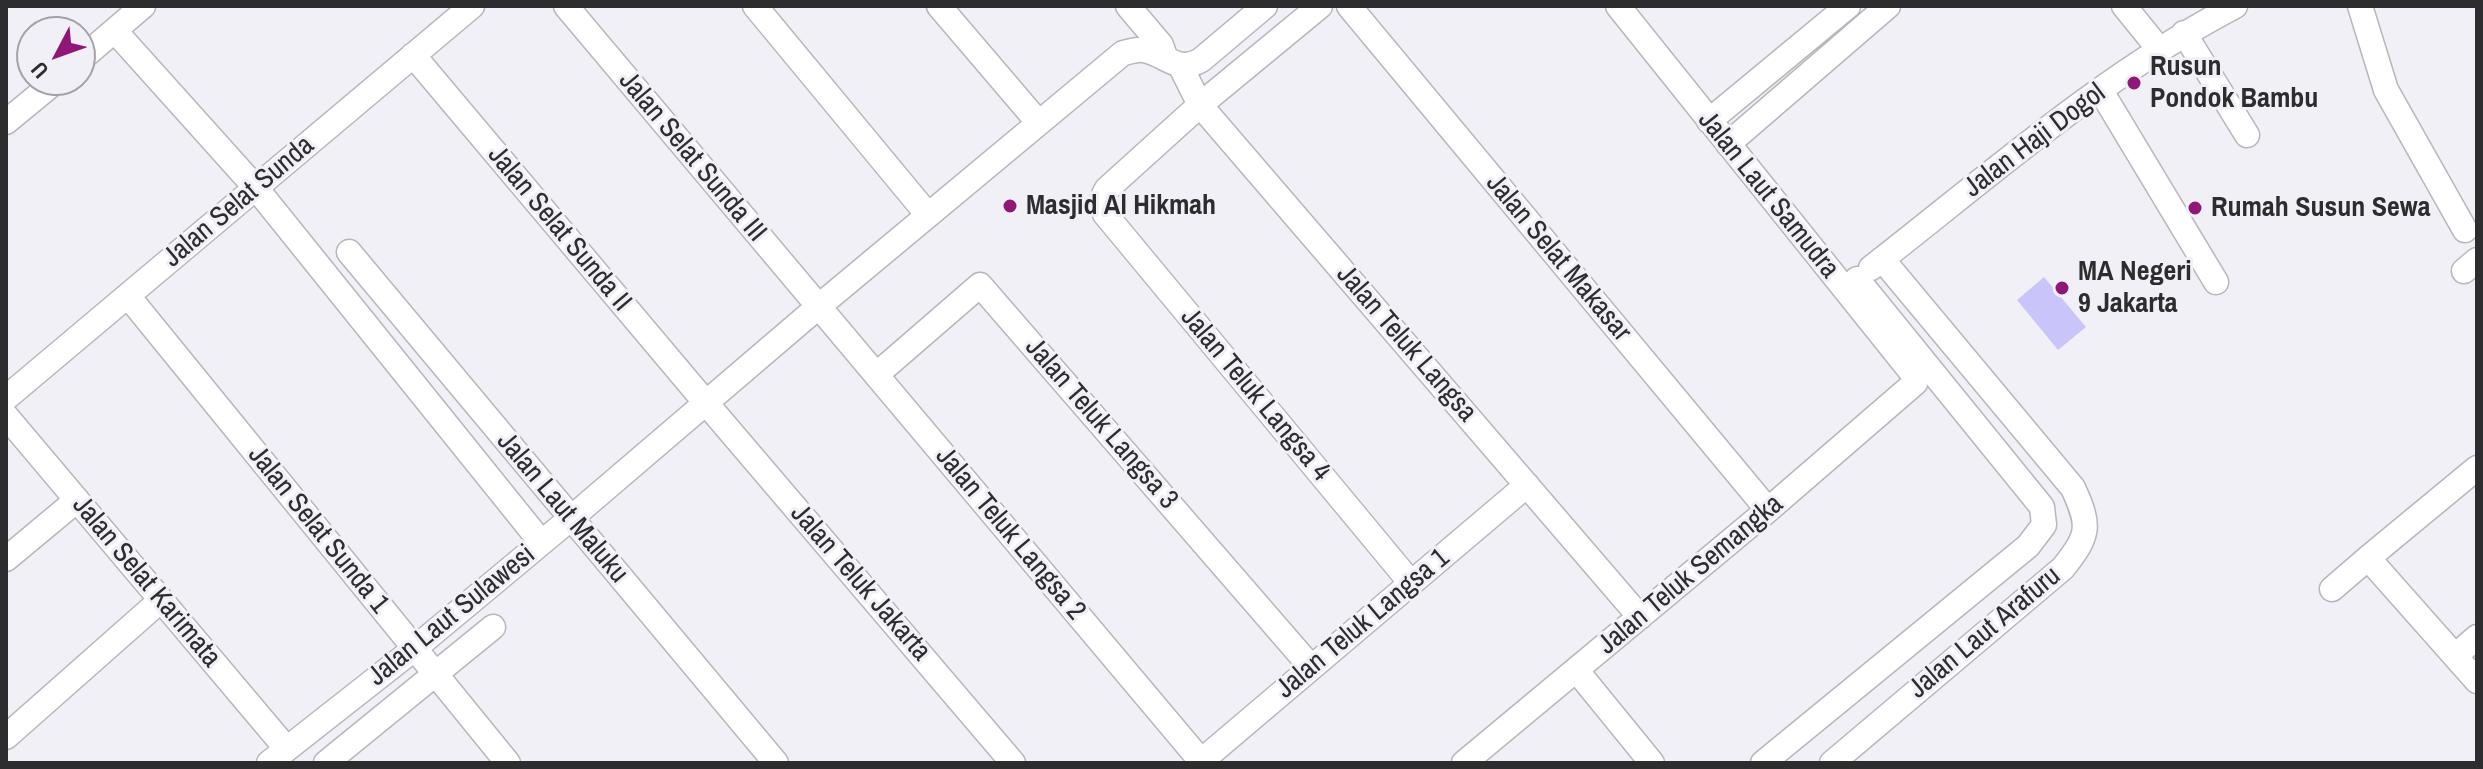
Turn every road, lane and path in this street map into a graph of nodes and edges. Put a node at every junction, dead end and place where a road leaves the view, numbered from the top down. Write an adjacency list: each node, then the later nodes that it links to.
1 (143, 6): 16 (street)
2 (472, 6): 22 (street, Jalan Selat Sunda)
3 (566, 6): 40 (street, Jalan Selat Sunda III)
4 (755, 6): 33 (street)
5 (939, 6): 29 (street)
6 (1128, 6): 23 (street, Jalan Teluk Langsa)
7 (1265, 6): 23 (street)
8 (1320, 6): 26 (street)
9 (1349, 6): 49 (street, Jalan Selat Makasar)
10 (1618, 6): 27 (street, Jalan Laut Samudra)
11 (1848, 6): 17 (street)
12 (1888, 6): 21 (street)
13 (2124, 6): 20 (street)
14 (2235, 6): 18 (street, Jalan Haji Dogol)
15 (2360, 6): 34 (street)
16 (115, 31): 19 (street); 32 (street, Jalan Laut Maluku)
17 (1817, 33): 21 (street); 27 (street)
18 (2184, 33): 20 (street, Jalan Haji Dogol); 30 (street)
19 (96, 47)
20 (2159, 49): 24 (street, Jalan Haji Dogol)
21 (1835, 53): 31 (street)
22 (413, 55): 32 (street, Jalan Selat Sunda); 44 (street, Jalan Selat Sunda II)
23 (1173, 62): 26 (street, Jalan Teluk Langsa); 29 (street, Jalan Laut Sulawesi)
24 (2101, 91): 36 (street, Jalan Haji Dogol); 37 (street)
25 (38, 96): 28 (street)
26 (1200, 105): 47 (street, Jalan Teluk Langsa); 54 (street, Jalan Teluk Langsa 4)
27 (1709, 121): 31 (street, Jalan Laut Samudra)
28 (6, 122)
29 (1038, 122): 33 (street, Jalan Laut Sulawesi)
30 (2247, 135)
31 (1728, 144): 38 (street, Jalan Laut Samudra)
32 (256, 188): 39 (street, Jalan Selat Sunda); 51 (street, Jalan Laut Maluku)
33 (928, 215): 40 (street, Jalan Laut Sulawesi)
34 (2465, 230)
35 (349, 252): 50 (street, Jalan Laut Maluku)
36 (1882, 259): 38 (street, Jalan Haji Dogol); 76 (street, Jalan Laut Arafuru)
37 (2216, 282)
38 (1850, 284): 42 (street, Jalan Laut Samudra); 75 (street, Jalan Laut Arafuru)
39 (128, 296): 43 (street, Jalan Selat Sunda); 60 (street, Jalan Selat Sunda 1)
40 (818, 307): 41 (street, Jalan Teluk Langsa 2); 44 (street, Jalan Laut Sulawesi)
41 (876, 375): 62 (street, Jalan Teluk Langsa 3); 68 (street, Jalan Teluk Langsa 2)
42 (1915, 383): 49 (street, Jalan Teluk Semangka)
43 (6, 398)
44 (706, 403): 50 (street, Jalan Laut Sulawesi); 72 (street, Jalan Teluk Jakarta)
45 (6, 416): 48 (street, Jalan Selat Karimata)
46 (2477, 468): 52 (street)
47 (1527, 485): 54 (street, Jalan Teluk Langsa 1); 57 (street, Jalan Teluk Langsa)
48 (77, 500): 53 (street); 56 (street, Jalan Selat Karimata)
49 (1768, 510): 57 (street, Jalan Teluk Semangka)
50 (570, 519): 51 (street, Jalan Laut Sulawesi); 71 (street, Jalan Laut Maluku)
51 (541, 542): 60 (street, Jalan Laut Sulawesi)
52 (2368, 558): 55 (street); 61 (street)
53 (6, 559)
54 (1411, 583): 62 (street, Jalan Teluk Langsa 1)
55 (2332, 589)
56 (161, 600): 66 (street); 67 (street, Jalan Selat Karimata)
57 (1640, 617): 63 (street, Jalan Teluk Semangka)
58 (493, 627): 64 (street, Jalan Laut Sulawesi)
59 (2477, 637): 61 (street)
60 (414, 649): 64 (street, Jalan Selat Sunda 1); 67 (street, Jalan Laut Sulawesi)
61 (2455, 656): 65 (street)
62 (1311, 667): 68 (street, Jalan Teluk Langsa 1)
63 (1577, 671): 73 (street, Jalan Teluk Semangka); 74 (street)
64 (435, 674): 69 (street, Jalan Laut Sulawesi); 70 (street, Jalan Selat Sunda 1)
65 (2477, 681)
66 (6, 737)
67 (277, 756)
68 (1200, 762)
69 (326, 763)
70 (508, 763)
71 (776, 763)
72 (1013, 763)
73 (1464, 763)
74 (1652, 763)
75 (1763, 763)
76 (1832, 763)

